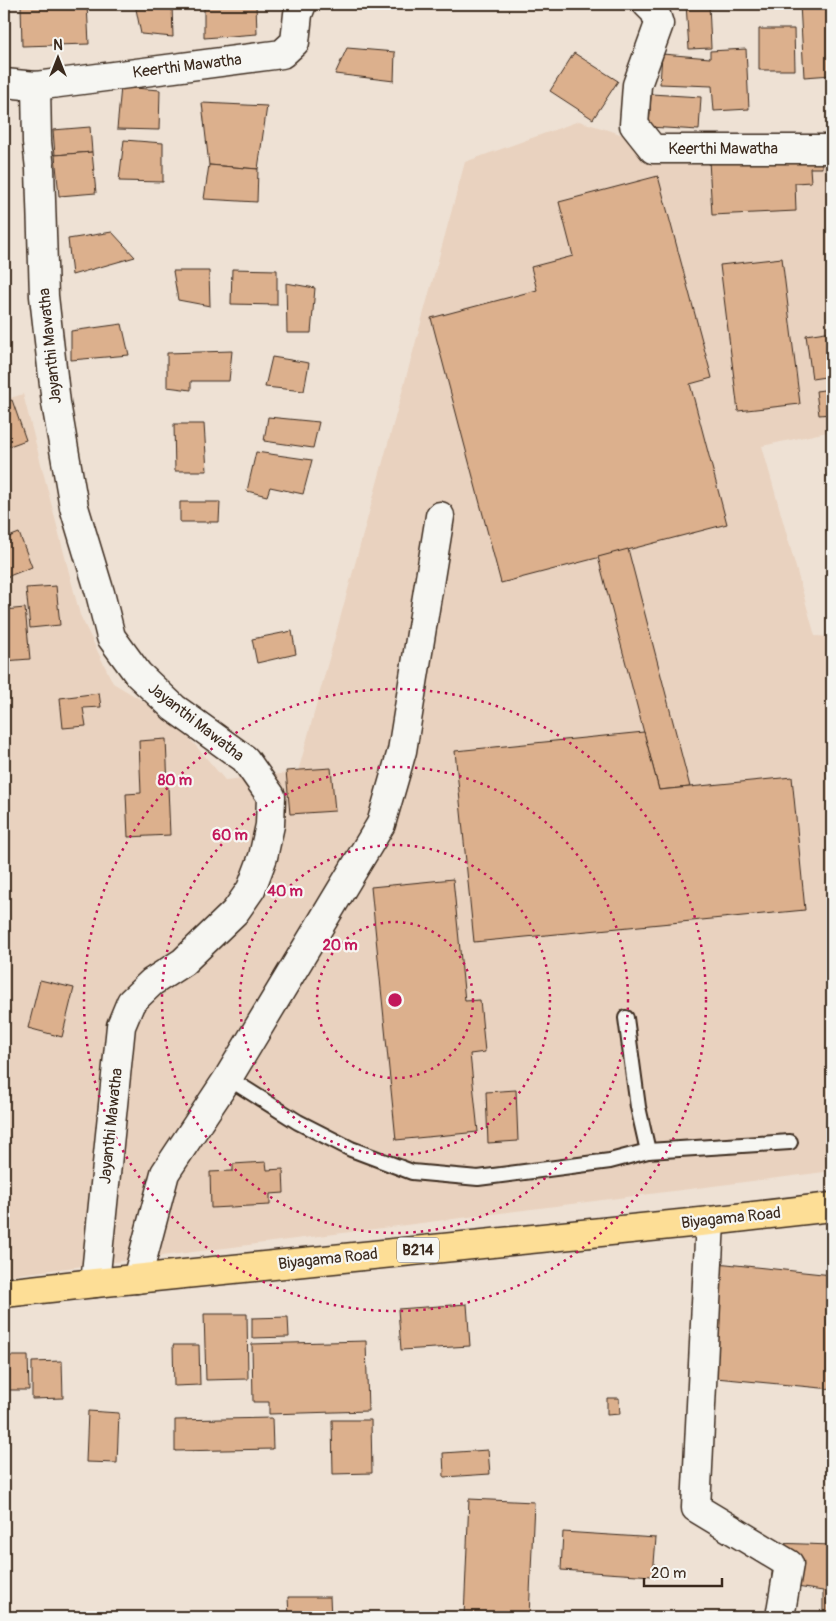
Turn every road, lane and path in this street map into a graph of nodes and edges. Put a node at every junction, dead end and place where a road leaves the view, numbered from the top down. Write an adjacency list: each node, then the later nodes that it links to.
1 (302, 4): 4 (street, Keerthi Mawatha)
2 (647, 4): 5 (street, Keerthi Mawatha)
3 (4, 84): 4 (street)
4 (36, 86): 14 (street, Jayanthi Mawatha)
5 (832, 149)
6 (440, 516): 8 (street)
7 (626, 1018): 10 (lane)
8 (228, 1078): 10 (lane); 13 (street)
9 (790, 1142): 10 (lane)
10 (648, 1151)
11 (832, 1207): 12 (main road, Biyagama Road / B214)
12 (710, 1221): 13 (main road, Biyagama Road / B214); 16 (street)
13 (137, 1279): 14 (main road, Biyagama Road / B214)
14 (95, 1283): 15 (main road, Biyagama Road / B214)
15 (4, 1294)
16 (781, 1611)

